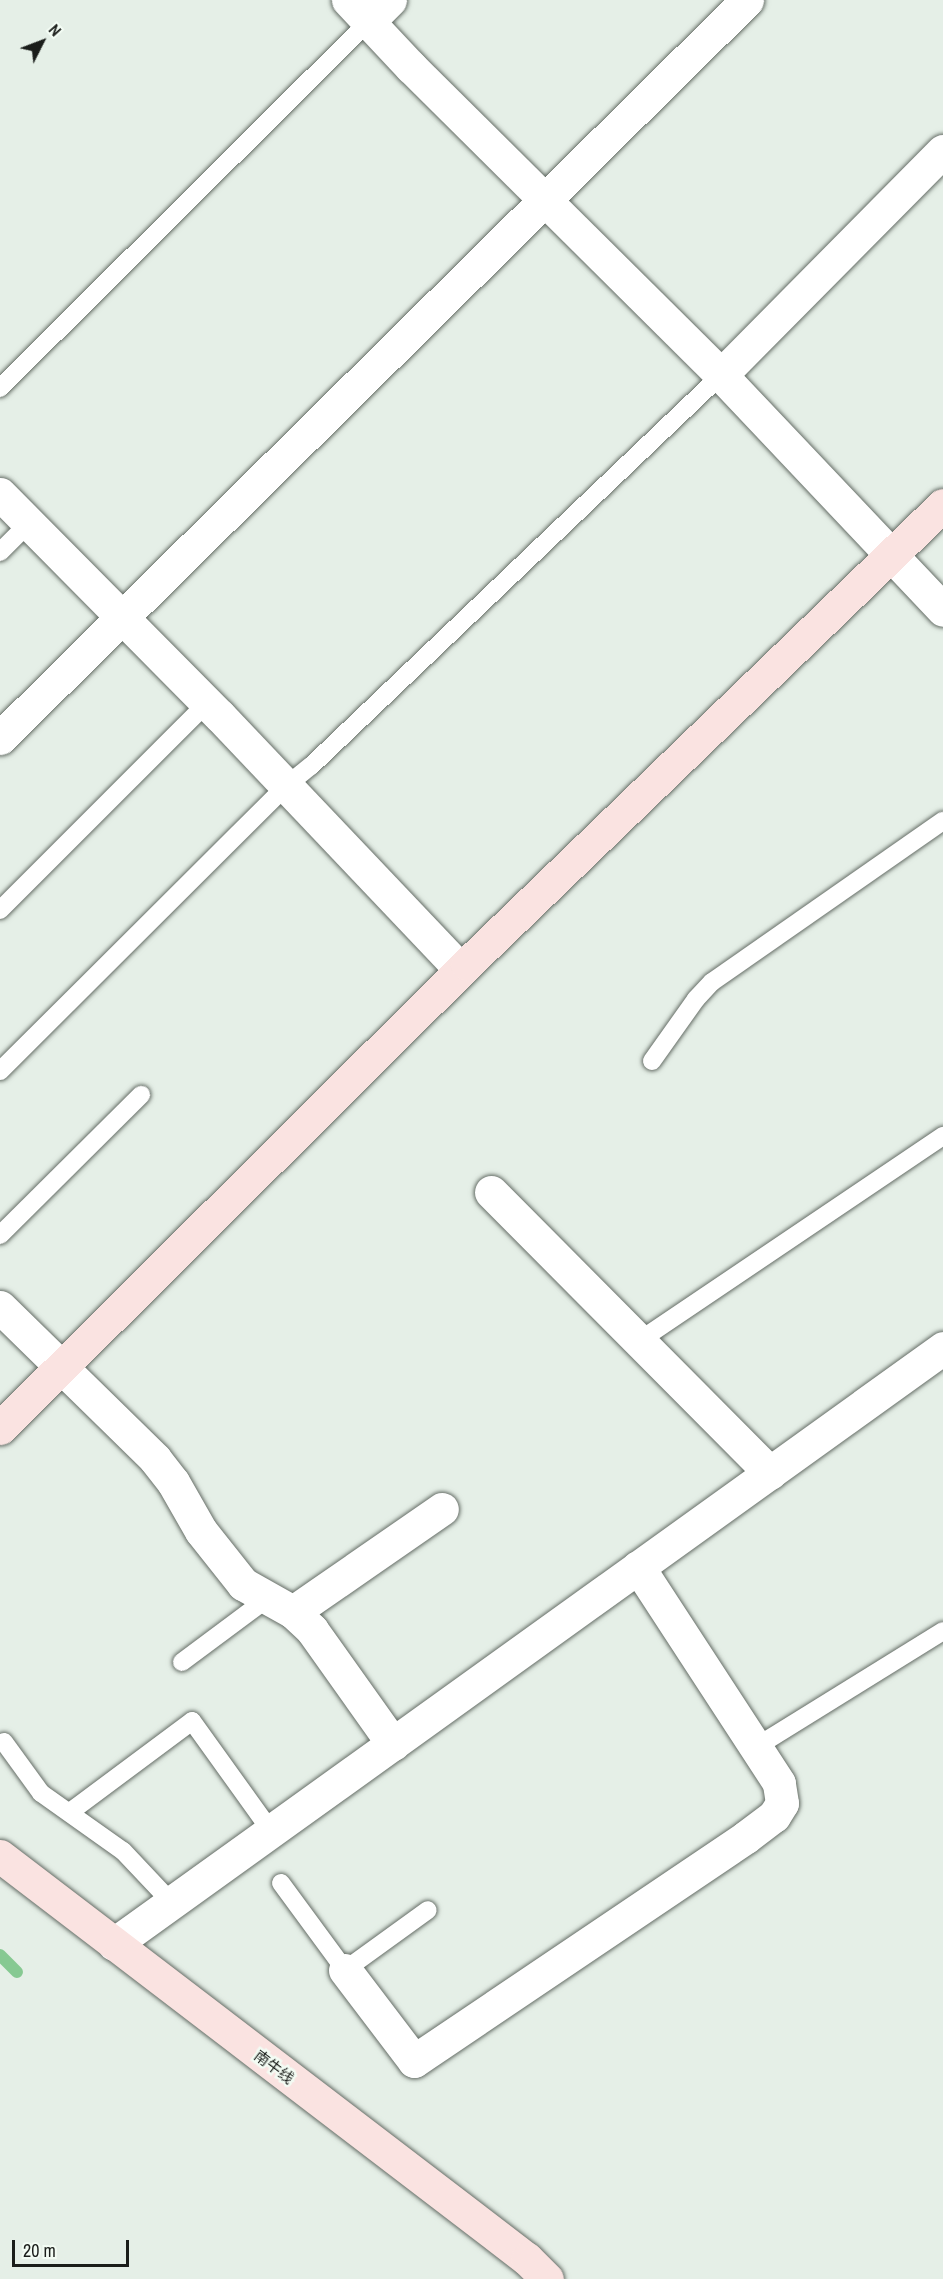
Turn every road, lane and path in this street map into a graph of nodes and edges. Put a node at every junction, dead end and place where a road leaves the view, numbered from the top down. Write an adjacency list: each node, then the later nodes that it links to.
1 (747, 0): 4 (street)
2 (369, 7): 4 (street); 6 (lane)
3 (943, 151): 5 (street)
4 (545, 200): 5 (street); 13 (street)
5 (721, 375): 11 (street); 16 (lane)
6 (0, 388)
7 (0, 494): 9 (street)
8 (943, 505): 11 (street)
9 (29, 523): 10 (lane); 13 (street)
10 (0, 552)
11 (891, 554): 12 (street); 19 (street)
12 (943, 610)
13 (122, 617): 14 (street); 15 (street)
14 (207, 703): 16 (street); 18 (lane)
15 (0, 738)
16 (286, 786): 19 (street); 21 (lane)
17 (943, 821): 20 (lane)
18 (0, 910)
19 (461, 970): 29 (street)
20 (652, 1061)
21 (0, 1071)
22 (141, 1095): 25 (lane)
23 (943, 1136): 27 (lane)
24 (491, 1192): 27 (street)
25 (0, 1235)
26 (0, 1307): 29 (street)
27 (639, 1341): 31 (street)
28 (943, 1348): 31 (street)
29 (60, 1367): 30 (street); 34 (street)
30 (0, 1428)
31 (770, 1473): 33 (street)
32 (442, 1509): 34 (street)
33 (638, 1567): 38 (street); 39 (street)
34 (281, 1605): 36 (lane); 38 (street)
35 (943, 1631): 39 (lane)
36 (182, 1662)
37 (4, 1742): 40 (lane)
38 (393, 1744): 41 (street)
39 (756, 1747): 47 (street)
40 (70, 1812): 41 (lane); 44 (lane)
41 (271, 1831): 44 (street)
42 (0, 1856): 46 (street, 南牛线)
43 (281, 1883): 47 (lane)
44 (172, 1903): 46 (street)
45 (428, 1910): 47 (lane)
46 (114, 1944): 48 (street, 南牛线)
47 (345, 1970)
48 (547, 2279)

